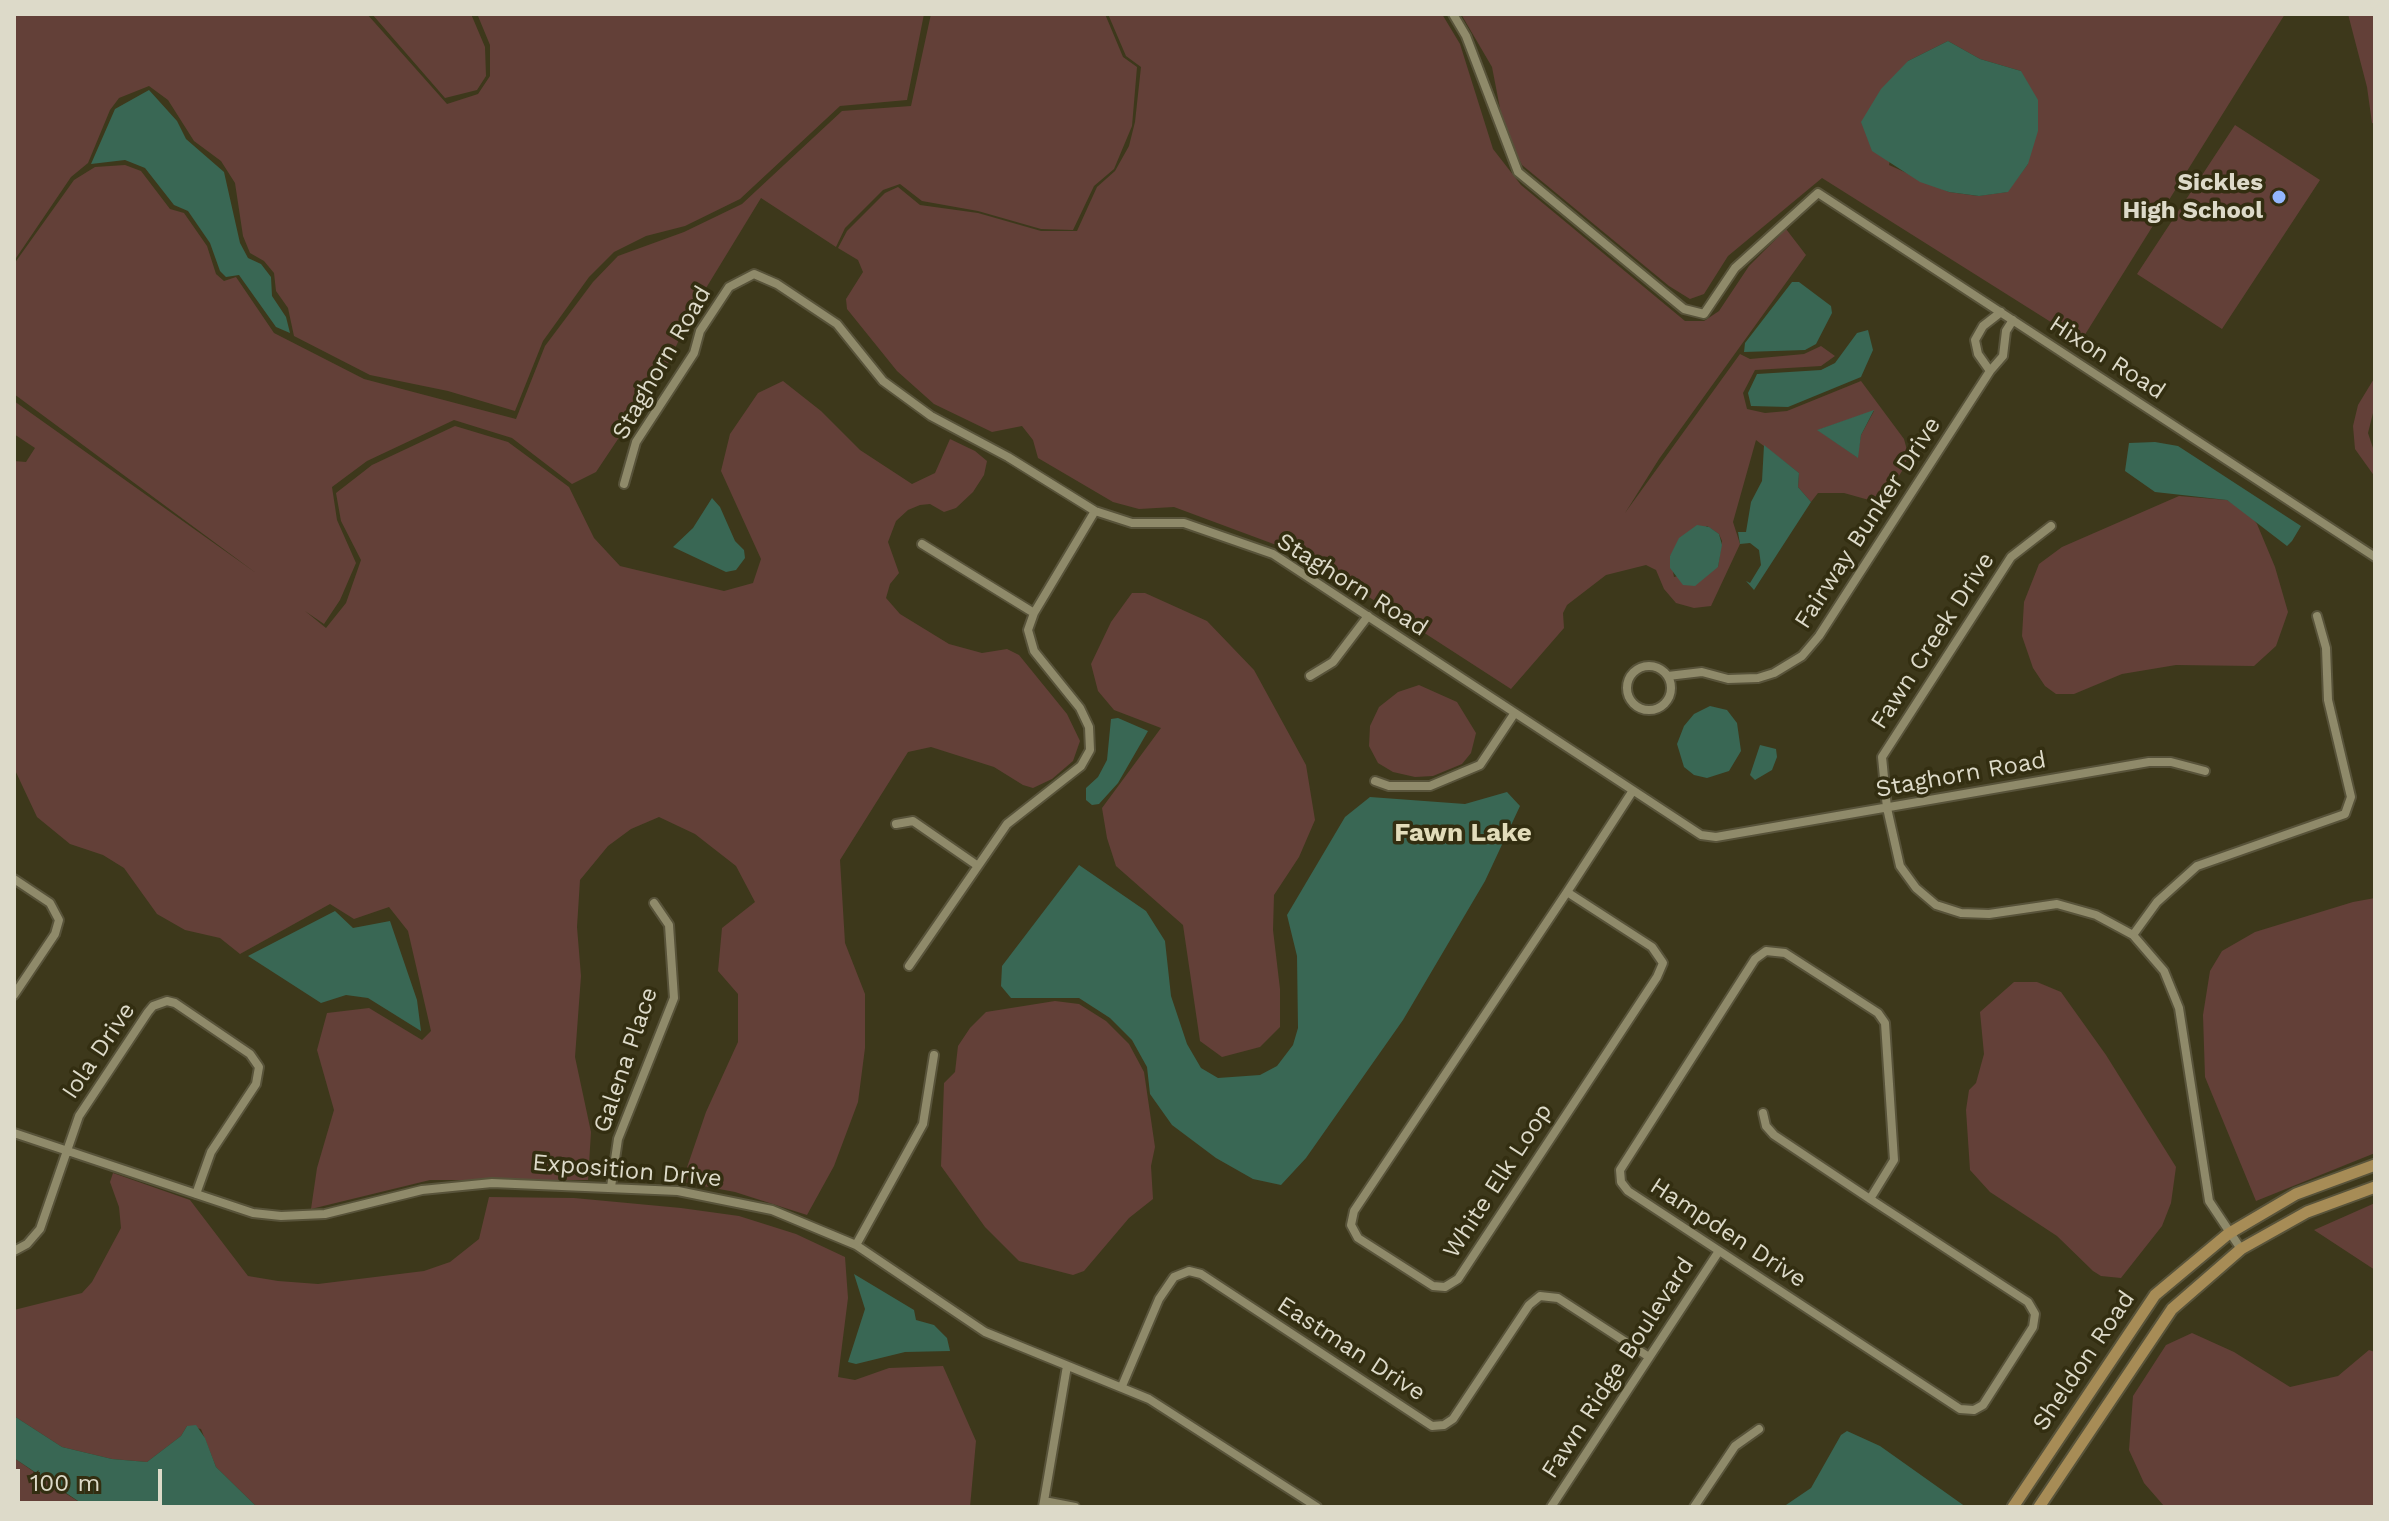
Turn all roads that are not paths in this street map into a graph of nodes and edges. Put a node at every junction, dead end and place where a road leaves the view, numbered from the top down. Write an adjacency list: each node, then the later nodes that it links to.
1 (1453, 14): 2 (street, Hixon Road)
2 (2001, 312): 3 (street, Hixon Road); 4 (street)
3 (2013, 320): 4 (street, Fairway Bunker Drive); 9 (street, Hixon Road)
4 (1990, 371): 14 (street, Fairway Bunker Drive)
5 (624, 484): 6 (street, Staghorn Road)
6 (1095, 511): 10 (street); 11 (street, Staghorn Road)
7 (2051, 526): 19 (street, Fawn Creek Drive)
8 (922, 544): 10 (street)
9 (2375, 557)
10 (1034, 613): 21 (street)
11 (1368, 616): 13 (street); 15 (street, Staghorn Road)
12 (2317, 616): 25 (street)
13 (1310, 676)
14 (1668, 676): 14 (street, Fairway Bunker Drive)
15 (1514, 714): 17 (street); 18 (street, Staghorn Road)
16 (2205, 771): 19 (street, Staghorn Road)
17 (1375, 781)
18 (1632, 792): 19 (street, Staghorn Road); 23 (street, White Elk Loop)
19 (1887, 808): 25 (street, Fawn Creek Drive)
20 (896, 824): 21 (street)
21 (978, 866): 26 (street)
22 (14, 879): 27 (street)
23 (1567, 892): 23 (street, White Elk Loop)
24 (654, 903): 33 (street, Galena Place)
25 (2133, 935): 37 (street, Fawn Creek Drive)
26 (909, 966)
27 (14, 995)
28 (934, 1055): 38 (street)
29 (1763, 1113): 36 (street, Hampden Drive)
30 (14, 1133): 31 (street, Exposition Drive)
31 (67, 1151): 35 (street, Exposition Drive); 35 (street, Iola Drive); 40 (street)
32 (2375, 1165): 37 (main road, Sheldon Road)
33 (611, 1187): 35 (street, Exposition Drive); 38 (street, Exposition Drive)
34 (2375, 1187): 39 (main road, Sheldon Road)
35 (196, 1194)
36 (1870, 1199): 41 (street, Hampden Drive); 41 (street, Hampden Drive)
37 (2228, 1234): 39 (street, Fawn Creek Drive); 51 (main road, Sheldon Road)
38 (856, 1245): 43 (street, Exposition Drive)
39 (2241, 1249): 52 (main road, Sheldon Road)
40 (14, 1251)
41 (1719, 1251): 42 (street, Fawn Ridge Boulevard)
42 (1649, 1357): 44 (street, Eastman Drive); 49 (street, Fawn Ridge Boulevard)
43 (1067, 1366): 44 (street, Exposition Drive); 46 (street)
44 (1122, 1386): 48 (street, Exposition Drive)
45 (1759, 1429): 50 (street)
46 (1044, 1504): 47 (street)
47 (1075, 1507)
48 (1317, 1507)
49 (1551, 1507)
50 (1694, 1507)
51 (2013, 1507)
52 (2039, 1507)

